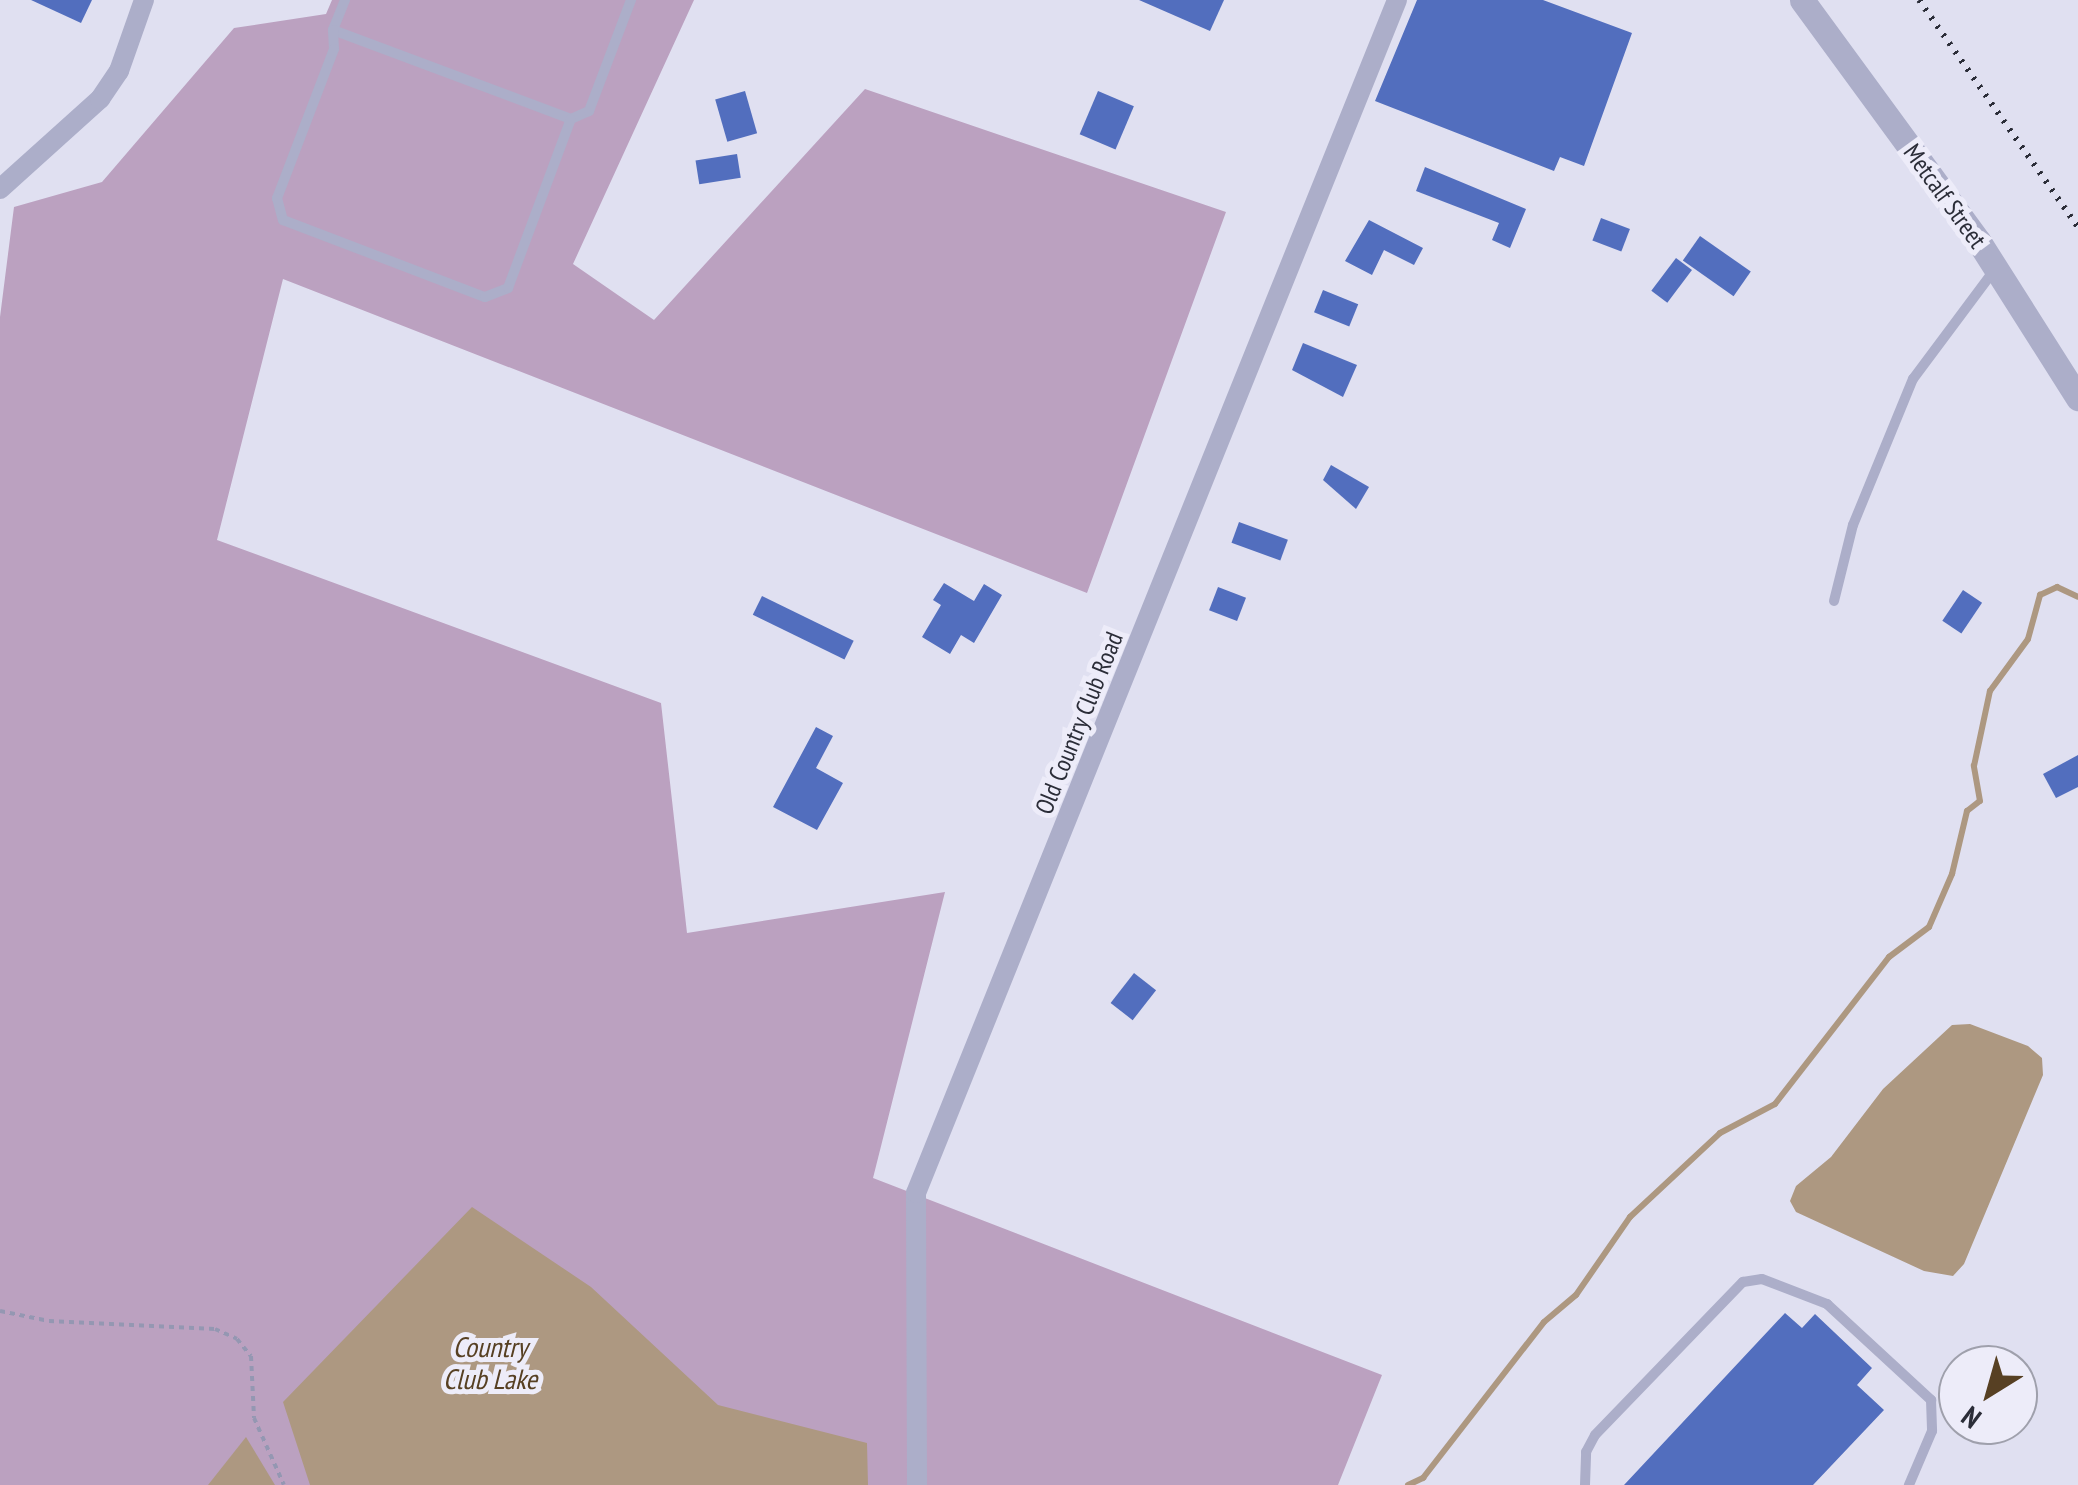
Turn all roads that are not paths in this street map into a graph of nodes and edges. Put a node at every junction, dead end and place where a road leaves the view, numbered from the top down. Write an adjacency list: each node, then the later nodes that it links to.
1 (144, 0): 8 (street)
2 (345, 0): 6 (lane)
3 (632, 0): 7 (lane)
4 (1396, 0): 12 (street, Old Country Club Road)
5 (1802, 0): 9 (street, Metcalf Street)
6 (333, 30): 7 (lane); 7 (lane)
7 (571, 118)
8 (0, 190)
9 (1996, 268): 10 (street, Metcalf Street); 11 (lane)
10 (2078, 398)
11 (1834, 601)
12 (916, 1485)
13 (1585, 1485): 14 (lane)
14 (1909, 1485)

